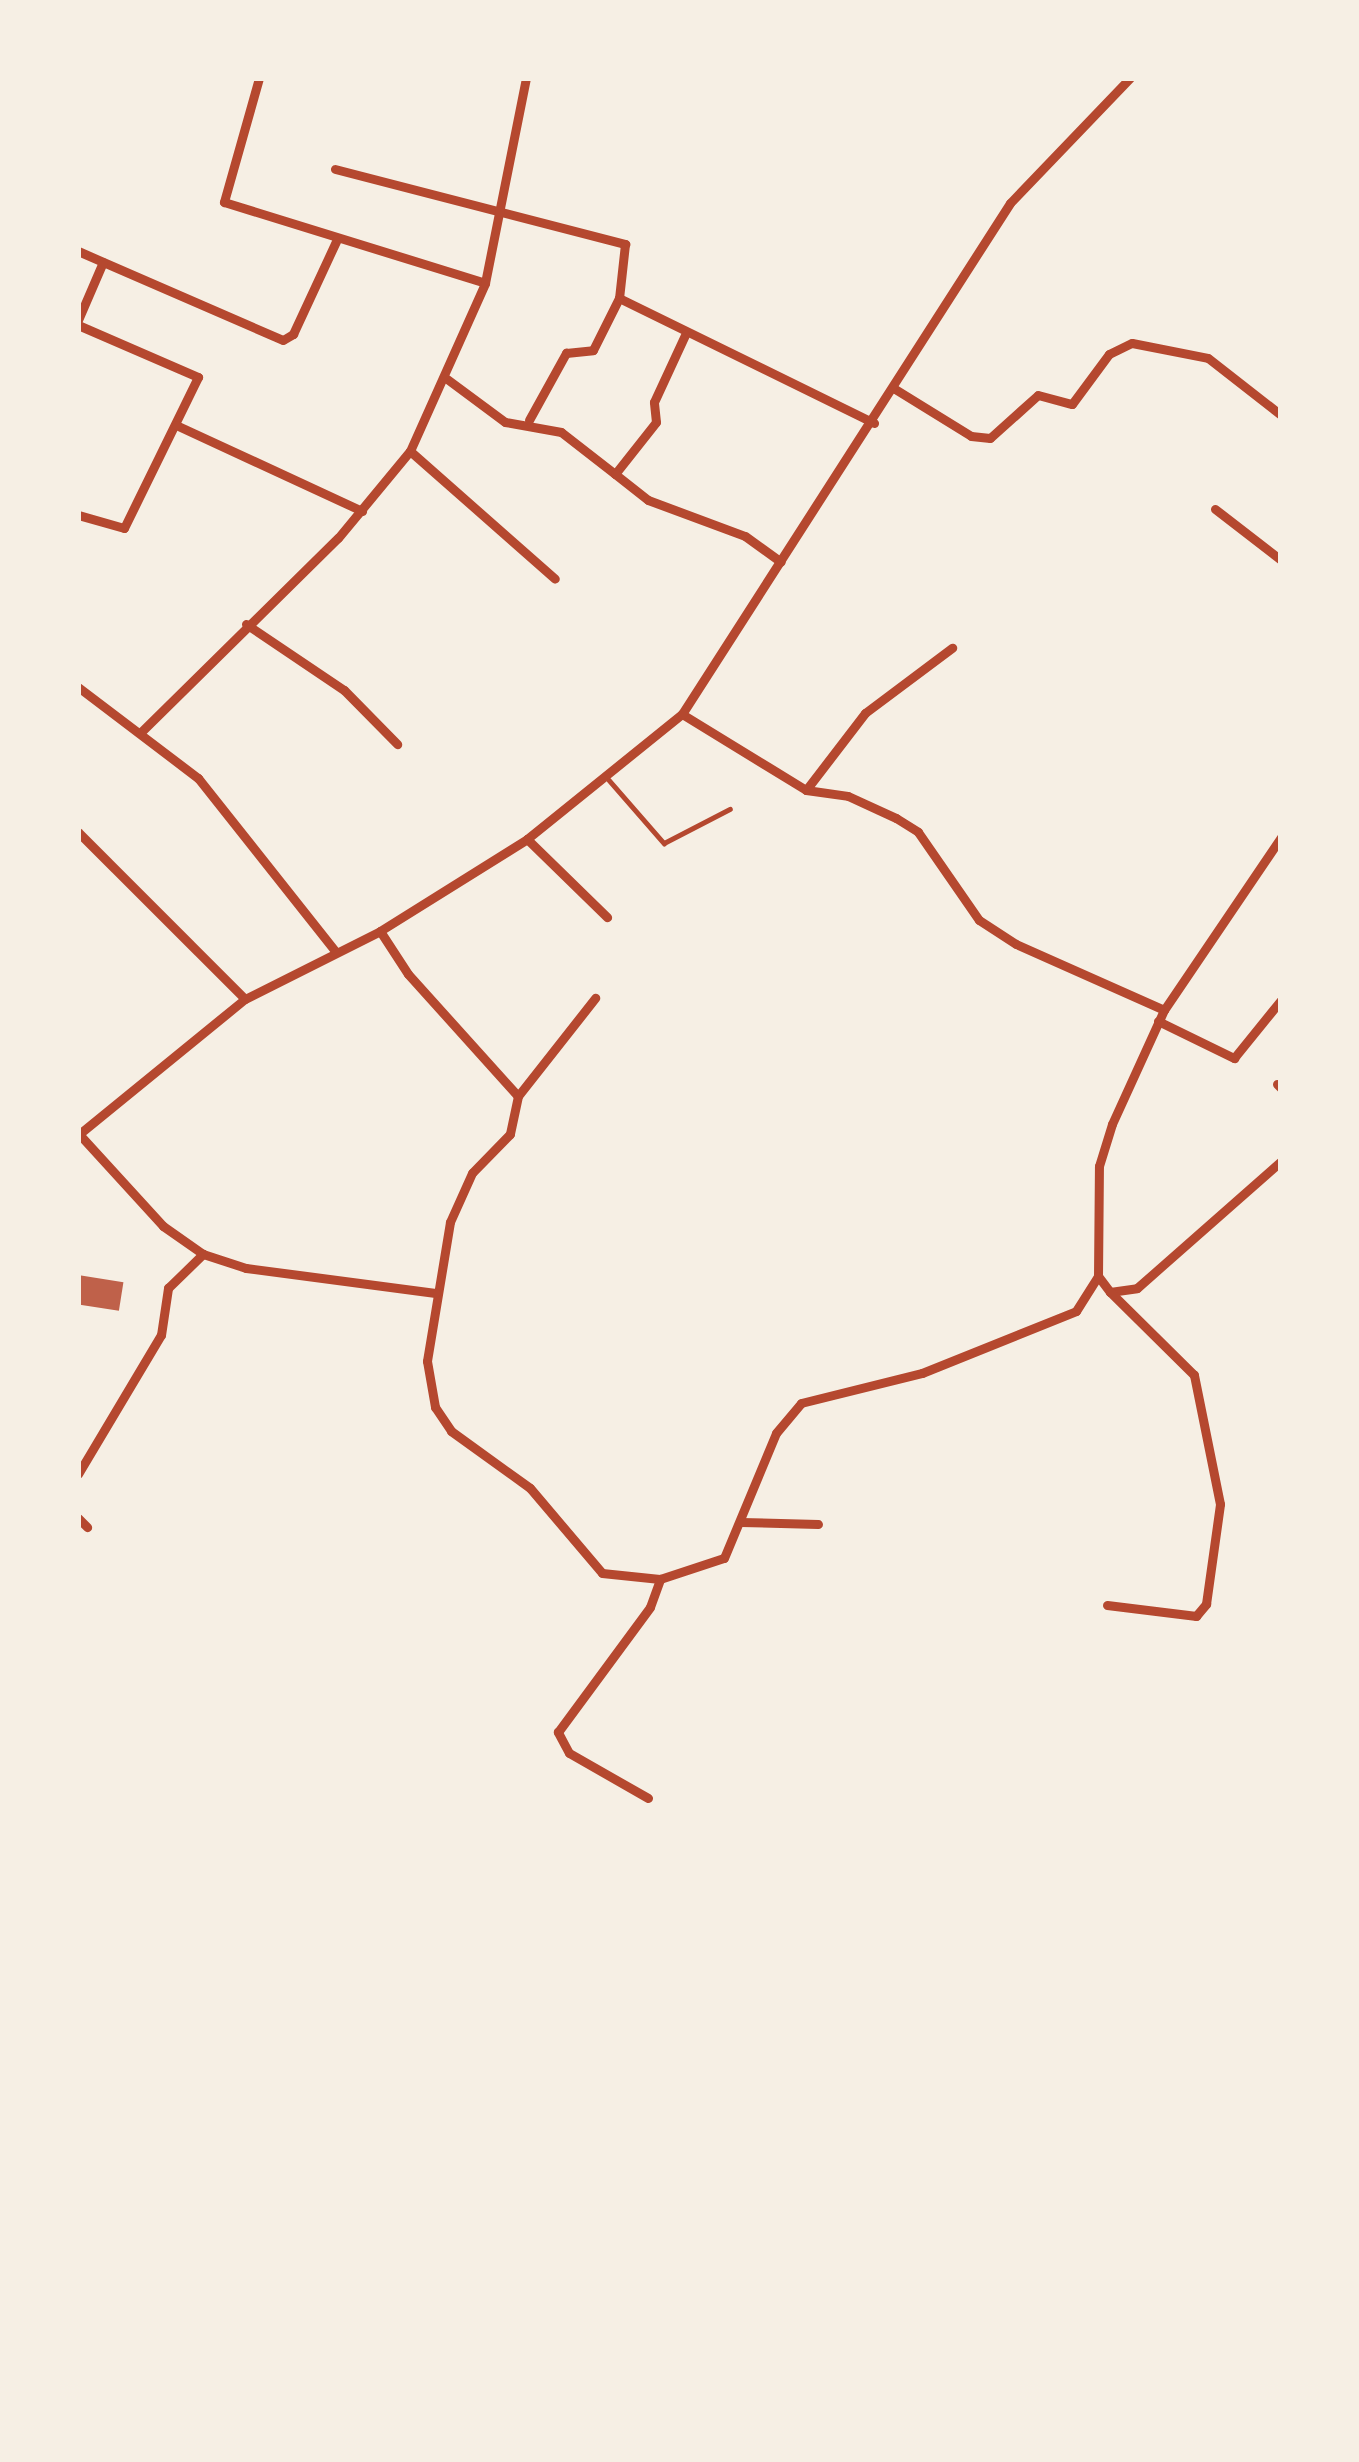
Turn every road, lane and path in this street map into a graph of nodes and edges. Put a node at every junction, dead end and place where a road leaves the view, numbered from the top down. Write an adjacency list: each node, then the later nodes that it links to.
1 (259, 78): 6 (street)
2 (526, 78): 5 (street)
3 (1130, 78): 14 (street)
4 (335, 169): 5 (street)
5 (504, 212): 9 (street); 10 (street)
6 (337, 239): 8 (street); 9 (street)
7 (78, 250): 8 (street)
8 (103, 262): 11 (street)
9 (485, 283): 13 (street)
10 (619, 298): 12 (street); 16 (street)
11 (78, 322): 18 (street)
12 (685, 335): 17 (street); 20 (street)
13 (447, 380): 16 (street); 19 (street)
14 (895, 389): 15 (street); 17 (street)
15 (1281, 415)
16 (529, 420): 20 (street)
17 (874, 423): 25 (street)
18 (176, 425): 22 (street); 23 (street)
19 (410, 451): 22 (street); 26 (street)
20 (615, 474): 25 (street)
21 (1216, 509): 24 (street)
22 (362, 511): 27 (street)
23 (78, 515)
24 (1281, 560)
25 (781, 562): 30 (street)
26 (555, 580)
27 (246, 624): 31 (street); 32 (street)
28 (952, 648): 34 (street)
29 (78, 687): 31 (street)
30 (682, 714): 33 (street); 34 (street)
31 (140, 733): 41 (street)
32 (397, 744)
33 (609, 780): 35 (lane); 38 (street)
34 (806, 790): 45 (street)
35 (730, 809)
36 (78, 832): 43 (street)
37 (1281, 837): 45 (street)
38 (527, 838): 39 (street); 40 (street)
39 (607, 917)
40 (380, 931): 41 (street); 46 (street)
41 (336, 952): 43 (street)
42 (595, 998): 46 (street)
43 (245, 999): 47 (street)
44 (1281, 1000): 45 (street)
45 (1161, 1016): 50 (street)
46 (518, 1096): 52 (street)
47 (79, 1134): 49 (street)
48 (1281, 1161): 51 (street)
49 (203, 1254): 52 (street); 53 (street)
50 (1098, 1276): 51 (street); 54 (street)
51 (1110, 1292): 57 (street)
52 (435, 1293): 56 (street)
53 (78, 1474)
54 (741, 1522): 55 (street); 56 (street)
55 (818, 1524)
56 (660, 1579): 58 (street)
57 (1107, 1606)
58 (648, 1798)

